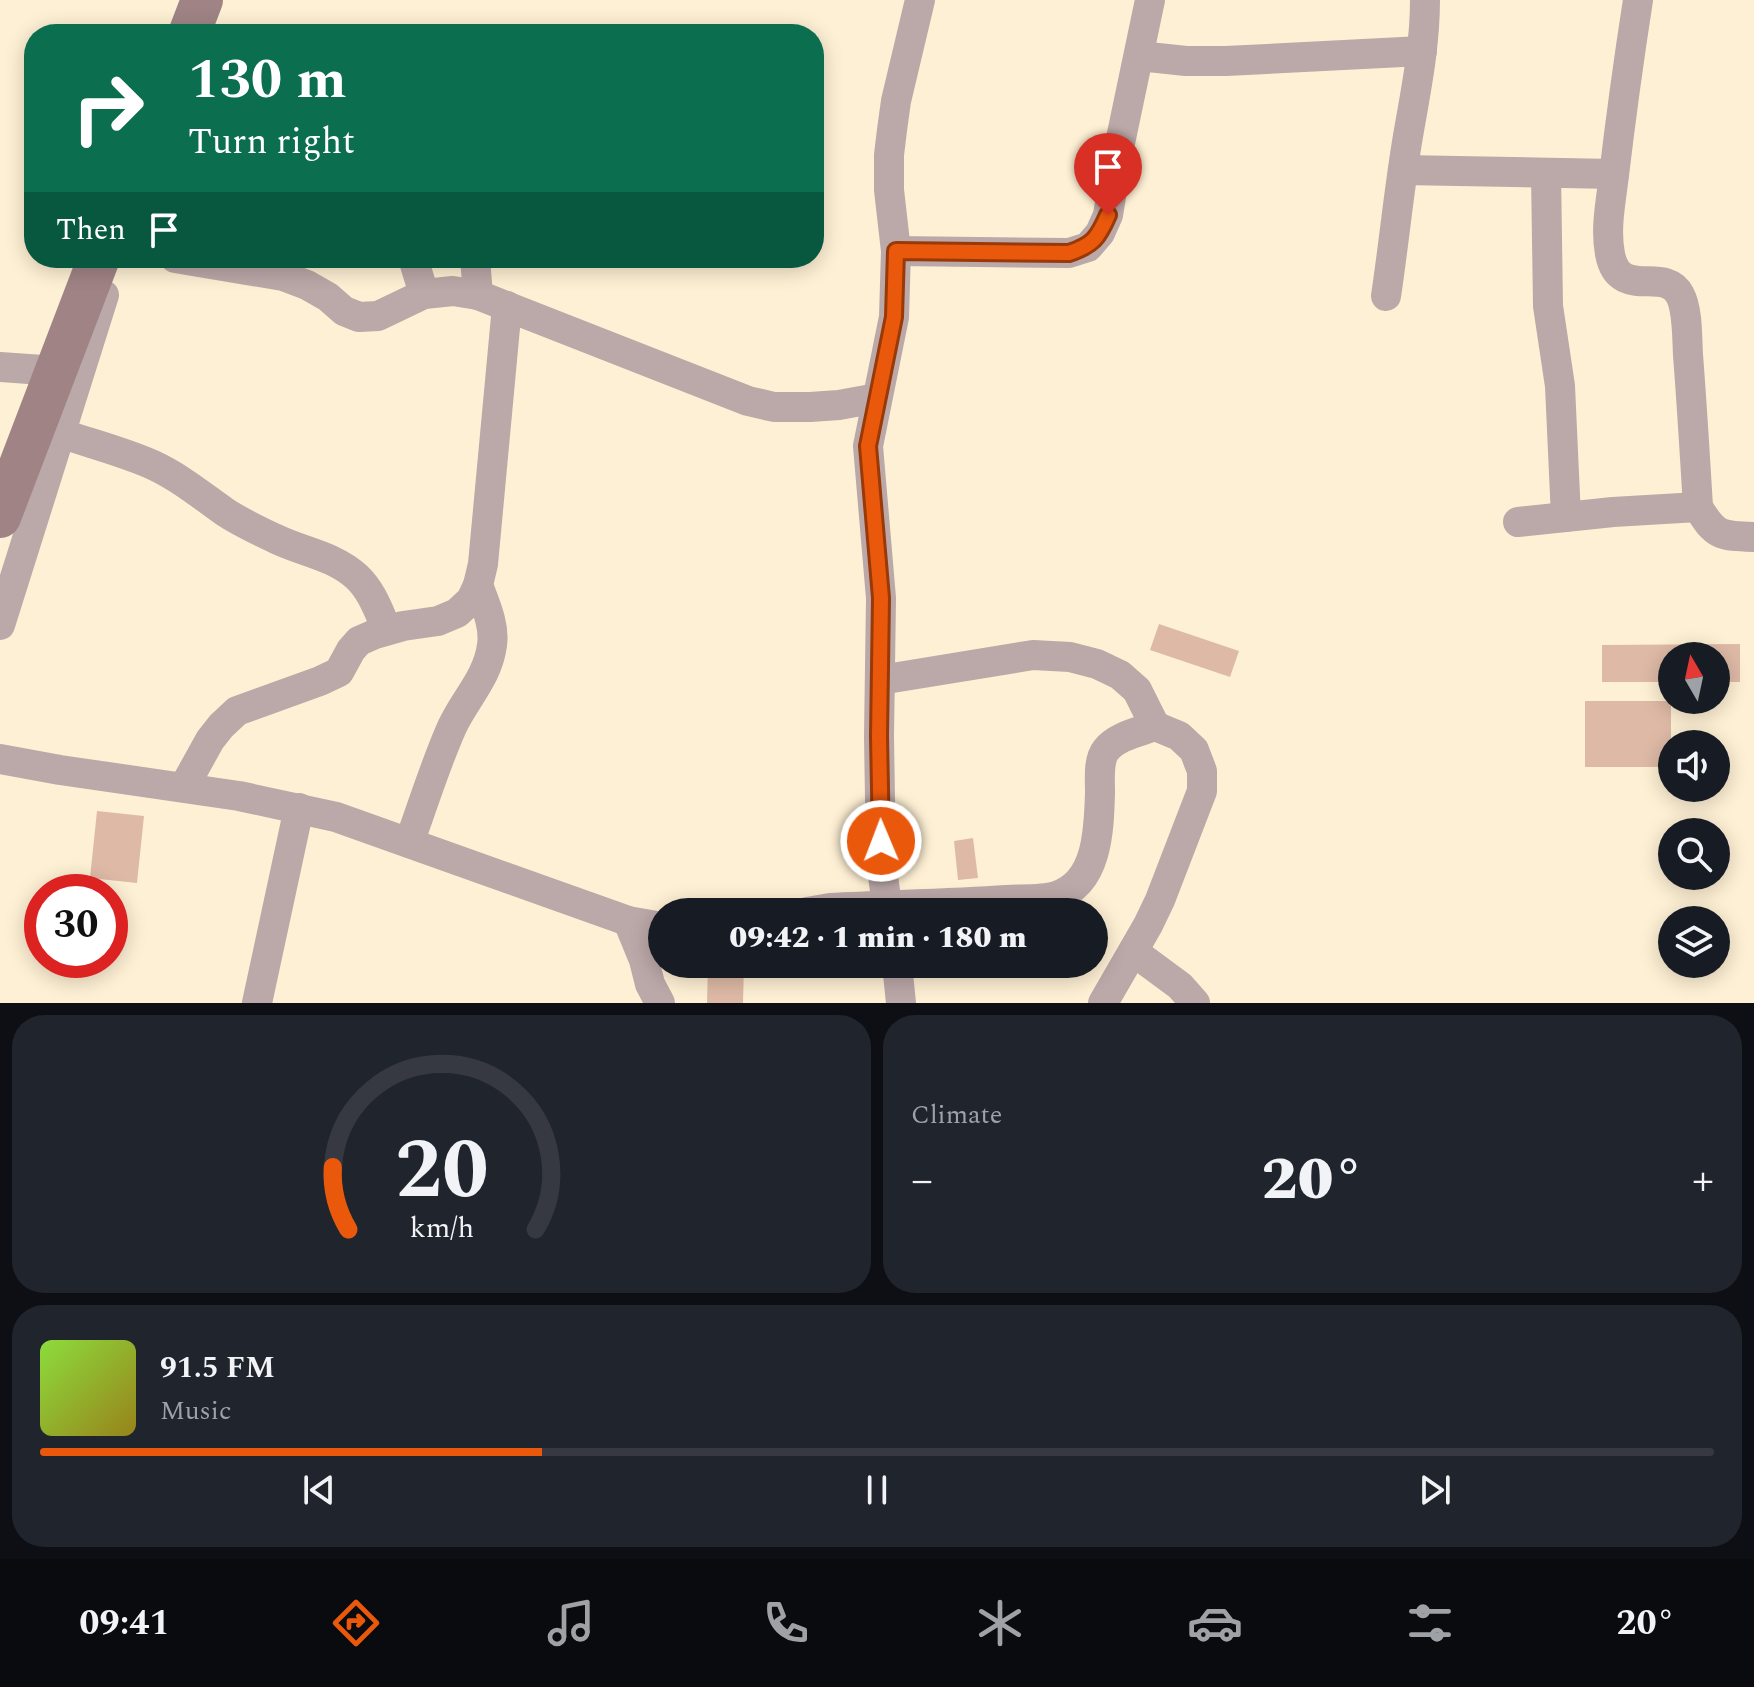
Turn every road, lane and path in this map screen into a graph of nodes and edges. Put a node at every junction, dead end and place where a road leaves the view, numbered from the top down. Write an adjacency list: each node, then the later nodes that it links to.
1 (920, 0): 10 (street)
2 (1150, 0): 6 (street)
3 (1425, 0): 5 (street)
4 (1638, 0): 9 (street)
5 (1422, 51): 6 (street); 7 (street)
6 (1139, 56): 10 (street)
7 (1403, 170): 8 (street); 18 (street)
8 (1546, 173): 9 (street); 26 (street)
9 (1614, 174): 24 (street)
10 (896, 251): 22 (street)
11 (95, 268): 21 (main road)
12 (111, 268): 23 (street)
13 (235, 268): 16 (street)
14 (416, 268): 16 (street)
15 (476, 268): 17 (street)
16 (424, 294): 17 (street)
17 (478, 295): 19 (street)
18 (1386, 296)
19 (507, 306): 22 (street); 29 (street)
20 (0, 367): 21 (street)
21 (57, 371): 23 (main road)
22 (877, 398): 32 (street)
23 (32, 439): 25 (main road); 30 (street); 31 (street)
24 (1698, 507): 26 (street); 28 (street)
25 (0, 517)
26 (1566, 517): 27 (street)
27 (1518, 522)
28 (1754, 537)
29 (478, 585): 31 (street); 37 (street)
30 (0, 625)
31 (387, 630): 35 (street)
32 (880, 680): 33 (street); 38 (street)
33 (1155, 726): 39 (street); 42 (street)
34 (0, 759): 35 (street)
35 (184, 787): 36 (street)
36 (299, 808): 37 (street); 45 (street)
37 (409, 843): 40 (street)
38 (886, 898)
39 (1042, 898)
40 (628, 921): 41 (street); 46 (street)
41 (648, 925)
42 (1134, 952): 47 (street); 48 (street)
43 (900, 978): 44 (street)
44 (906, 1002)
45 (257, 1003)
46 (660, 1003)
47 (1103, 1003)
48 (1195, 1003)

